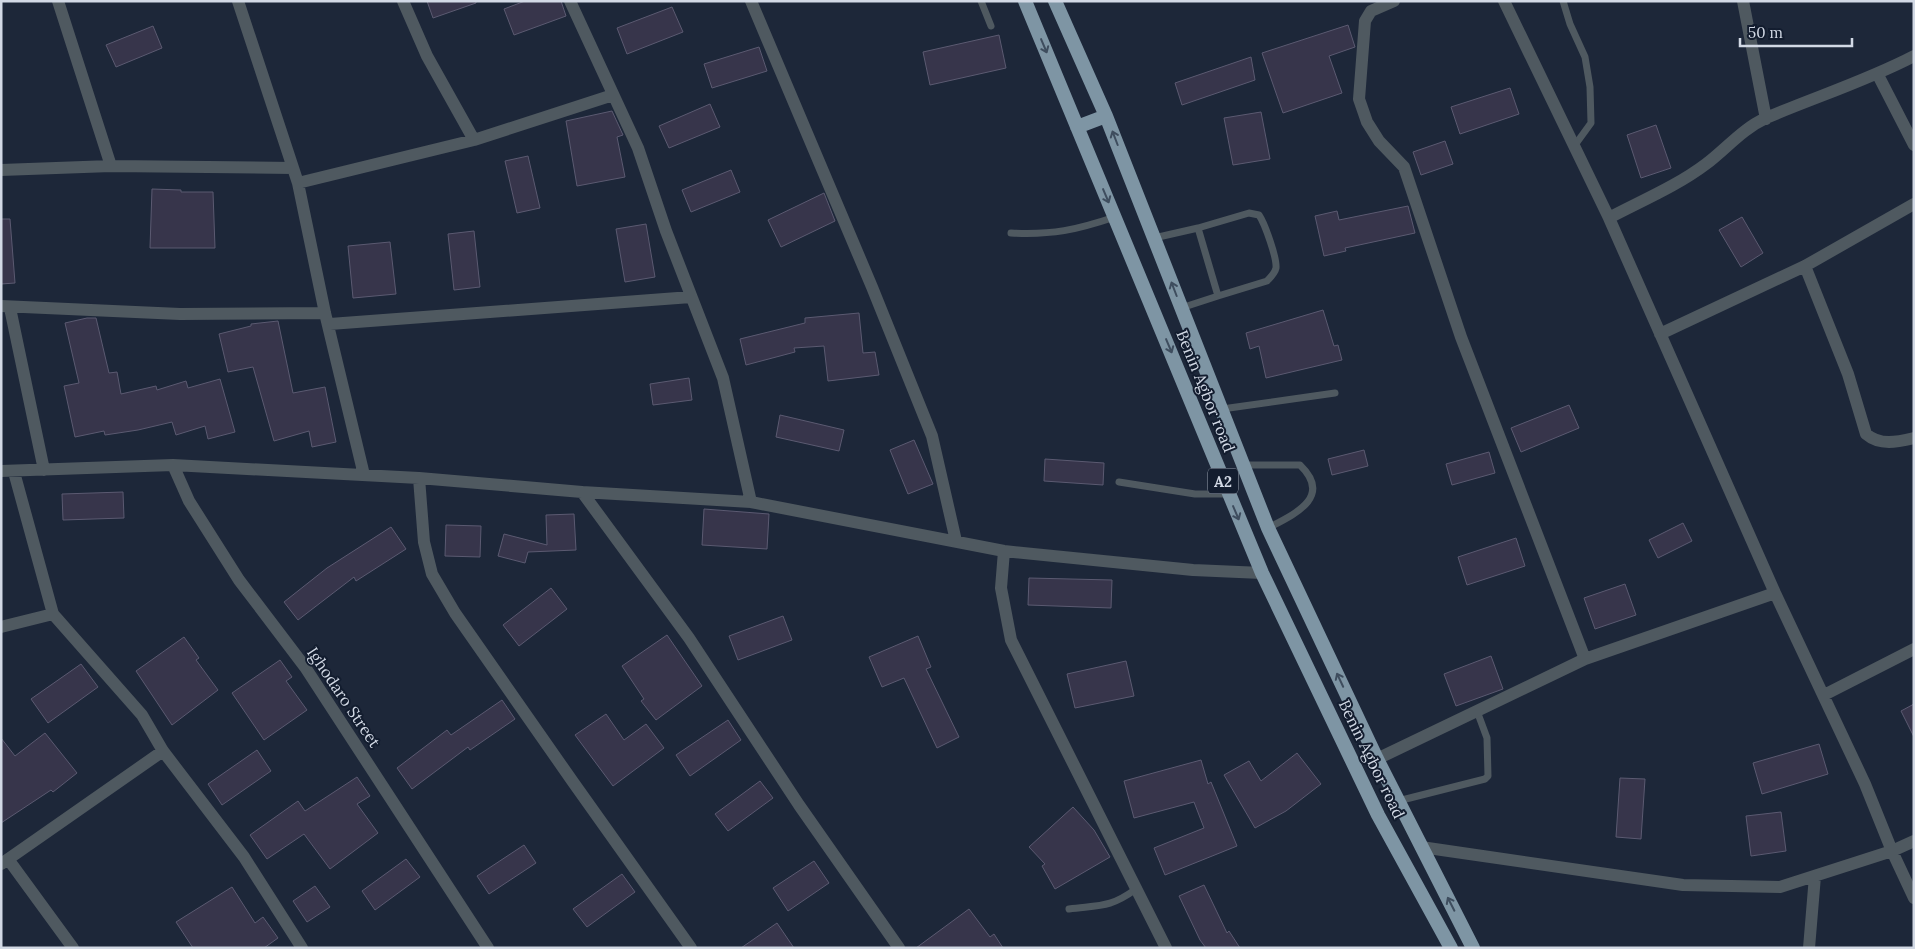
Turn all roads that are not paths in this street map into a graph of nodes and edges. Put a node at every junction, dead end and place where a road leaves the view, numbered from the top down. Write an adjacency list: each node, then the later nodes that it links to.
1 (58, 1): 23 (street)
2 (238, 1): 24 (street)
3 (403, 1): 20 (street)
4 (570, 1): 16 (street)
5 (751, 1): 54 (street)
6 (981, 1): 13 (lane)
7 (1025, 1): 19 (highway, Benin Agbor road / A2, one-way to 19)
8 (1055, 1): 17 (highway, Benin Agbor road / A2)
9 (1394, 1): 61 (street)
10 (1504, 1): 21 (street)
11 (1562, 1): 21 (lane)
12 (1743, 1): 18 (street)
13 (991, 26)
14 (1914, 56): 15 (street)
15 (1878, 75): 18 (street); 22 (street)
16 (613, 95): 20 (street); 35 (street)
17 (1106, 116): 19 (highway); 32 (highway, Benin Agbor road / A2, one-way to 17)
18 (1766, 118): 29 (street)
19 (1077, 127): 28 (highway, Benin Agbor road / A2, one-way to 28)
20 (474, 140): 26 (street)
21 (1575, 145): 29 (street)
22 (1914, 145)
23 (111, 166): 24 (street); 25 (street)
24 (293, 168): 26 (street)
25 (1, 170)
26 (298, 183): 38 (street)
27 (1914, 204): 33 (street)
28 (1115, 217): 31 (lane); 51 (highway, Benin Agbor road / A2, one-way to 51)
29 (1609, 218): 39 (street)
30 (1198, 228): 32 (lane); 34 (lane); 34 (lane)
31 (1012, 233)
32 (1154, 238): 37 (highway, Benin Agbor road / A2, one-way to 32)
33 (1805, 266): 39 (street); 42 (street)
34 (1218, 296): 37 (lane)
35 (691, 297): 38 (street); 52 (street)
36 (6, 307): 38 (street); 45 (street)
37 (1181, 308): 41 (highway, Benin Agbor road / A2)
38 (327, 318): 47 (street)
39 (1660, 334): 57 (street)
40 (1335, 394): 41 (lane)
41 (1222, 409): 44 (highway, Benin Agbor road / A2)
42 (1914, 438)
43 (173, 465): 45 (street); 47 (street); 77 (street, Ighodaro Street)
44 (1244, 466): 53 (highway, Benin Agbor road / A2); 53 (lane)
45 (44, 470): 46 (street)
46 (8, 472): 58 (street)
47 (364, 476): 48 (street)
48 (419, 478): 50 (street); 78 (street)
49 (1119, 482): 51 (lane)
50 (582, 492): 52 (street); 79 (street)
51 (1228, 494): 56 (highway, Benin Agbor road / A2, one-way to 56)
52 (751, 502): 54 (street)
53 (1268, 528): 65 (highway, Benin Agbor road / A2, one-way to 53)
54 (956, 541): 55 (street)
55 (1004, 551): 56 (street); 72 (street)
56 (1262, 573): 81 (highway, Benin Agbor road / A2)
57 (1775, 593): 61 (street); 62 (street)
58 (53, 614): 59 (street); 64 (street)
59 (1, 627)
60 (1914, 649): 62 (street)
61 (1585, 659): 63 (street)
62 (1824, 695): 69 (street)
63 (1477, 711): 65 (street); 66 (lane)
64 (163, 751): 70 (street); 76 (street)
65 (1377, 759): 66 (highway, Benin Agbor road / A2)
66 (1398, 801): 68 (highway, Benin Agbor road / A2)
67 (1914, 841): 69 (street)
68 (1421, 847): 71 (street); 82 (highway, Benin Agbor road / A2, one-way to 68)
69 (1892, 852): 71 (street); 73 (street)
70 (4, 861): 75 (street)
71 (1815, 876): 83 (street)
72 (1136, 889): 74 (lane); 80 (street)
73 (1914, 898)
74 (1069, 909)
75 (73, 948)
76 (302, 948)
77 (488, 948)
78 (690, 948)
79 (899, 948)
80 (1166, 948)
81 (1451, 948)
82 (1473, 948)
83 (1809, 948)

